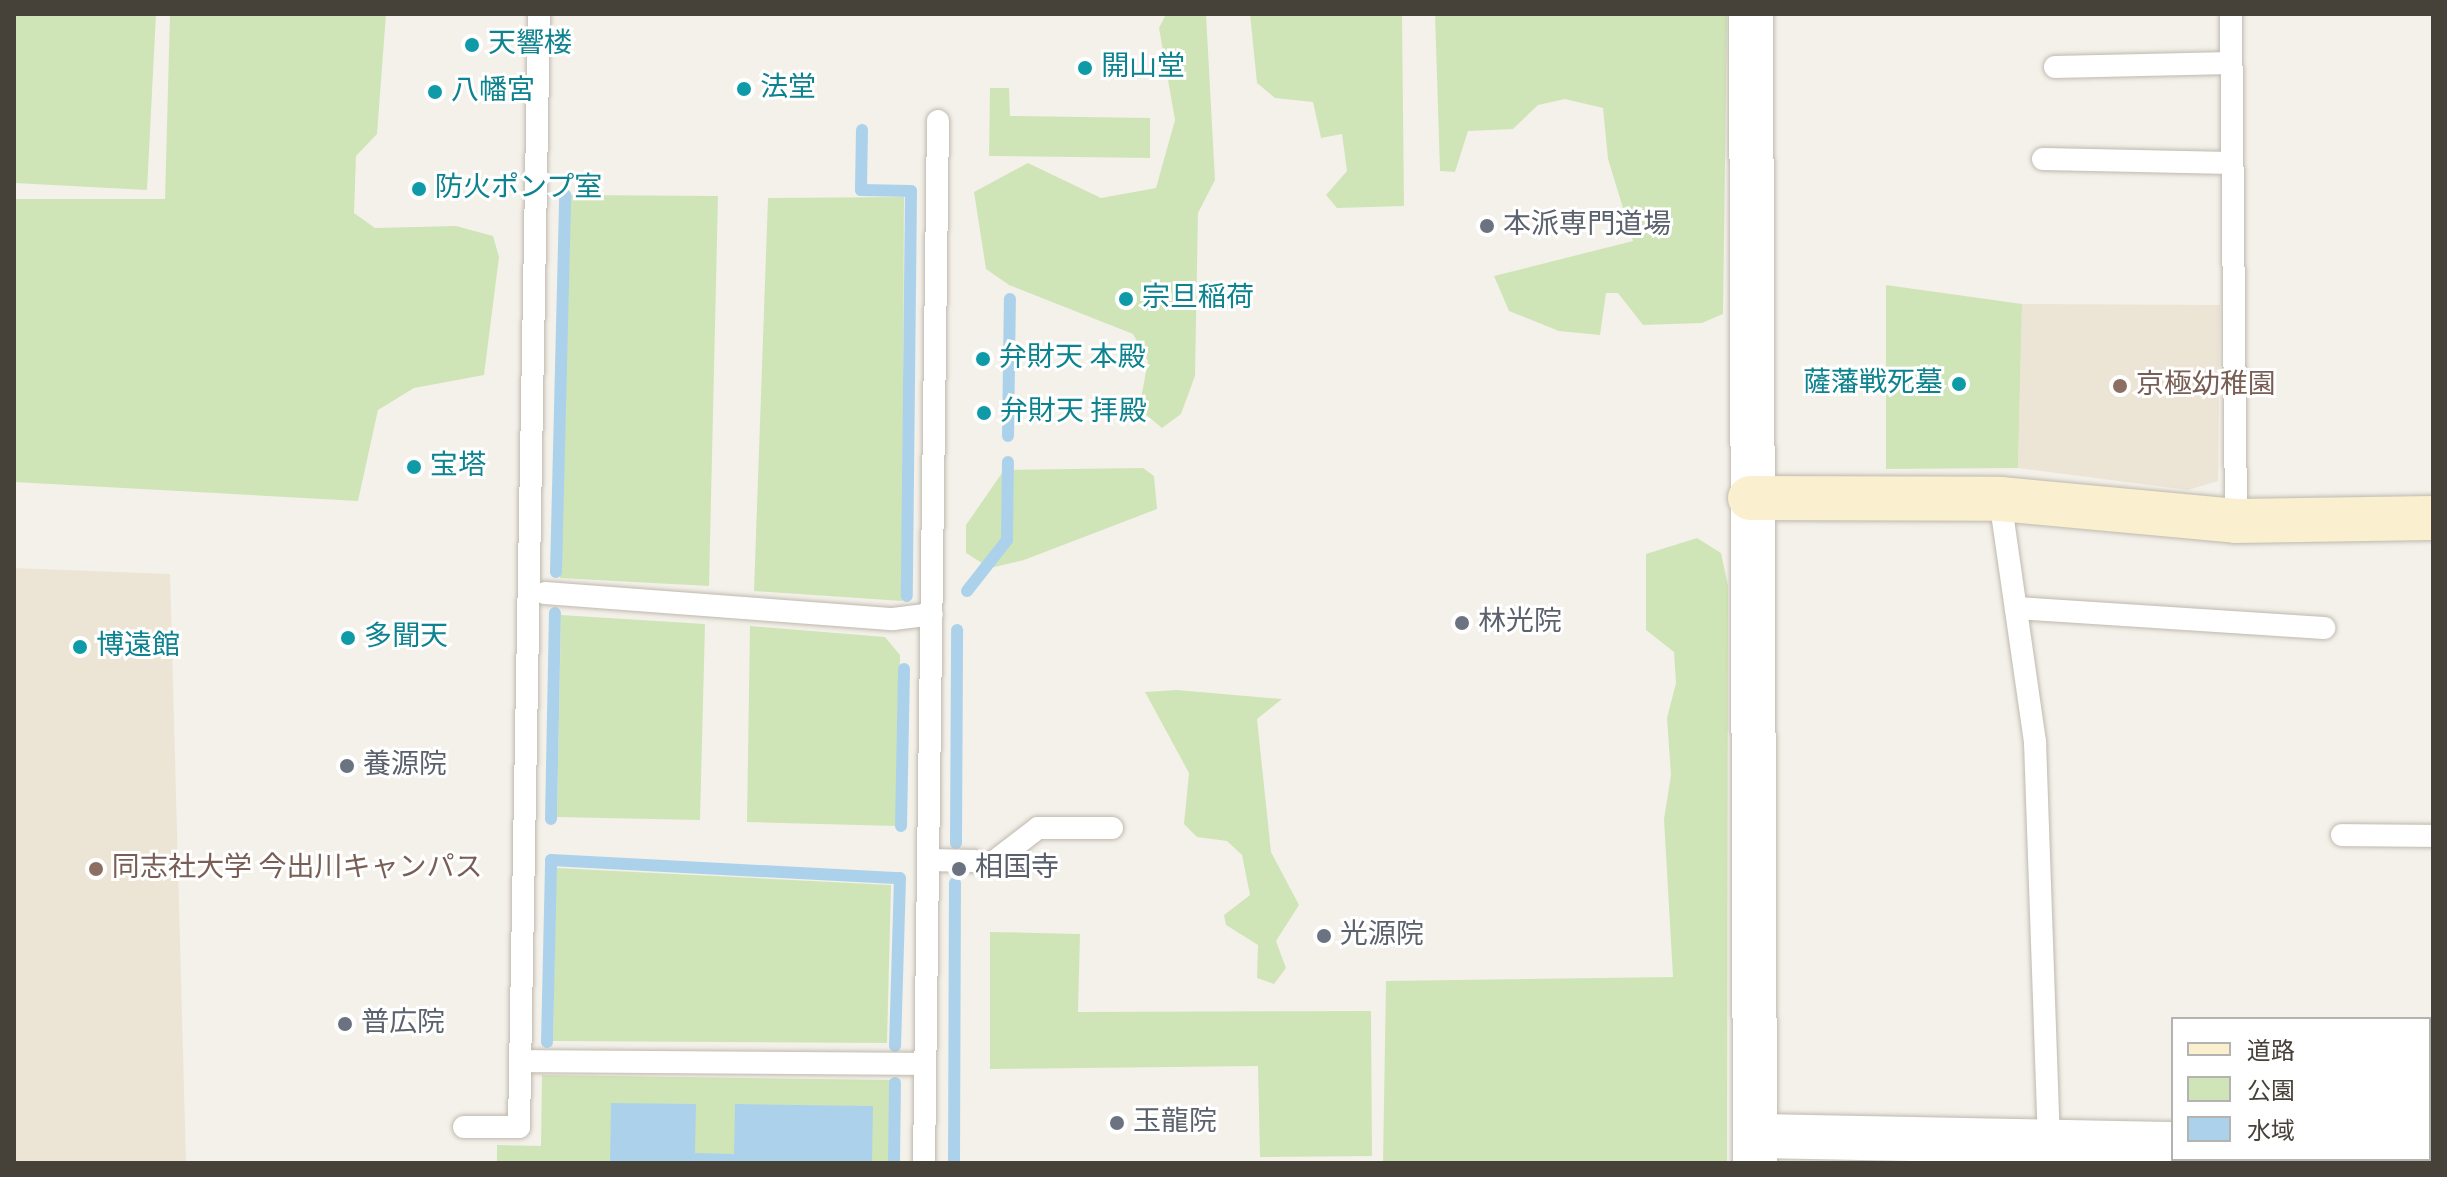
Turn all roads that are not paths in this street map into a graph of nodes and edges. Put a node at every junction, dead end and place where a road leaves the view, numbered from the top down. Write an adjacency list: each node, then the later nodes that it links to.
1 (539, 14): 21 (lane)
2 (1751, 14): 9 (street)
3 (2231, 14): 4 (lane)
4 (2231, 63): 5 (lane); 8 (lane)
5 (2055, 67)
6 (938, 121): 15 (lane)
7 (2043, 159): 8 (lane)
8 (2232, 163): 12 (lane)
9 (1750, 498): 10 (street); 26 (street)
10 (2000, 499): 12 (street); 14 (lane)
11 (2433, 518): 12 (street)
12 (2236, 521)
13 (545, 593): 15 (lane)
14 (2016, 608): 16 (lane); 24 (lane)
15 (932, 614): 20 (lane)
16 (2324, 628)
17 (1112, 828): 20 (lane)
18 (2342, 835): 19 (lane)
19 (2433, 836)
20 (928, 860): 22 (lane)
21 (521, 1061): 22 (lane); 23 (lane)
22 (925, 1064): 27 (lane)
23 (464, 1127)
24 (2049, 1142): 25 (street); 26 (street)
25 (2171, 1144)
26 (1755, 1150)
27 (924, 1163)

